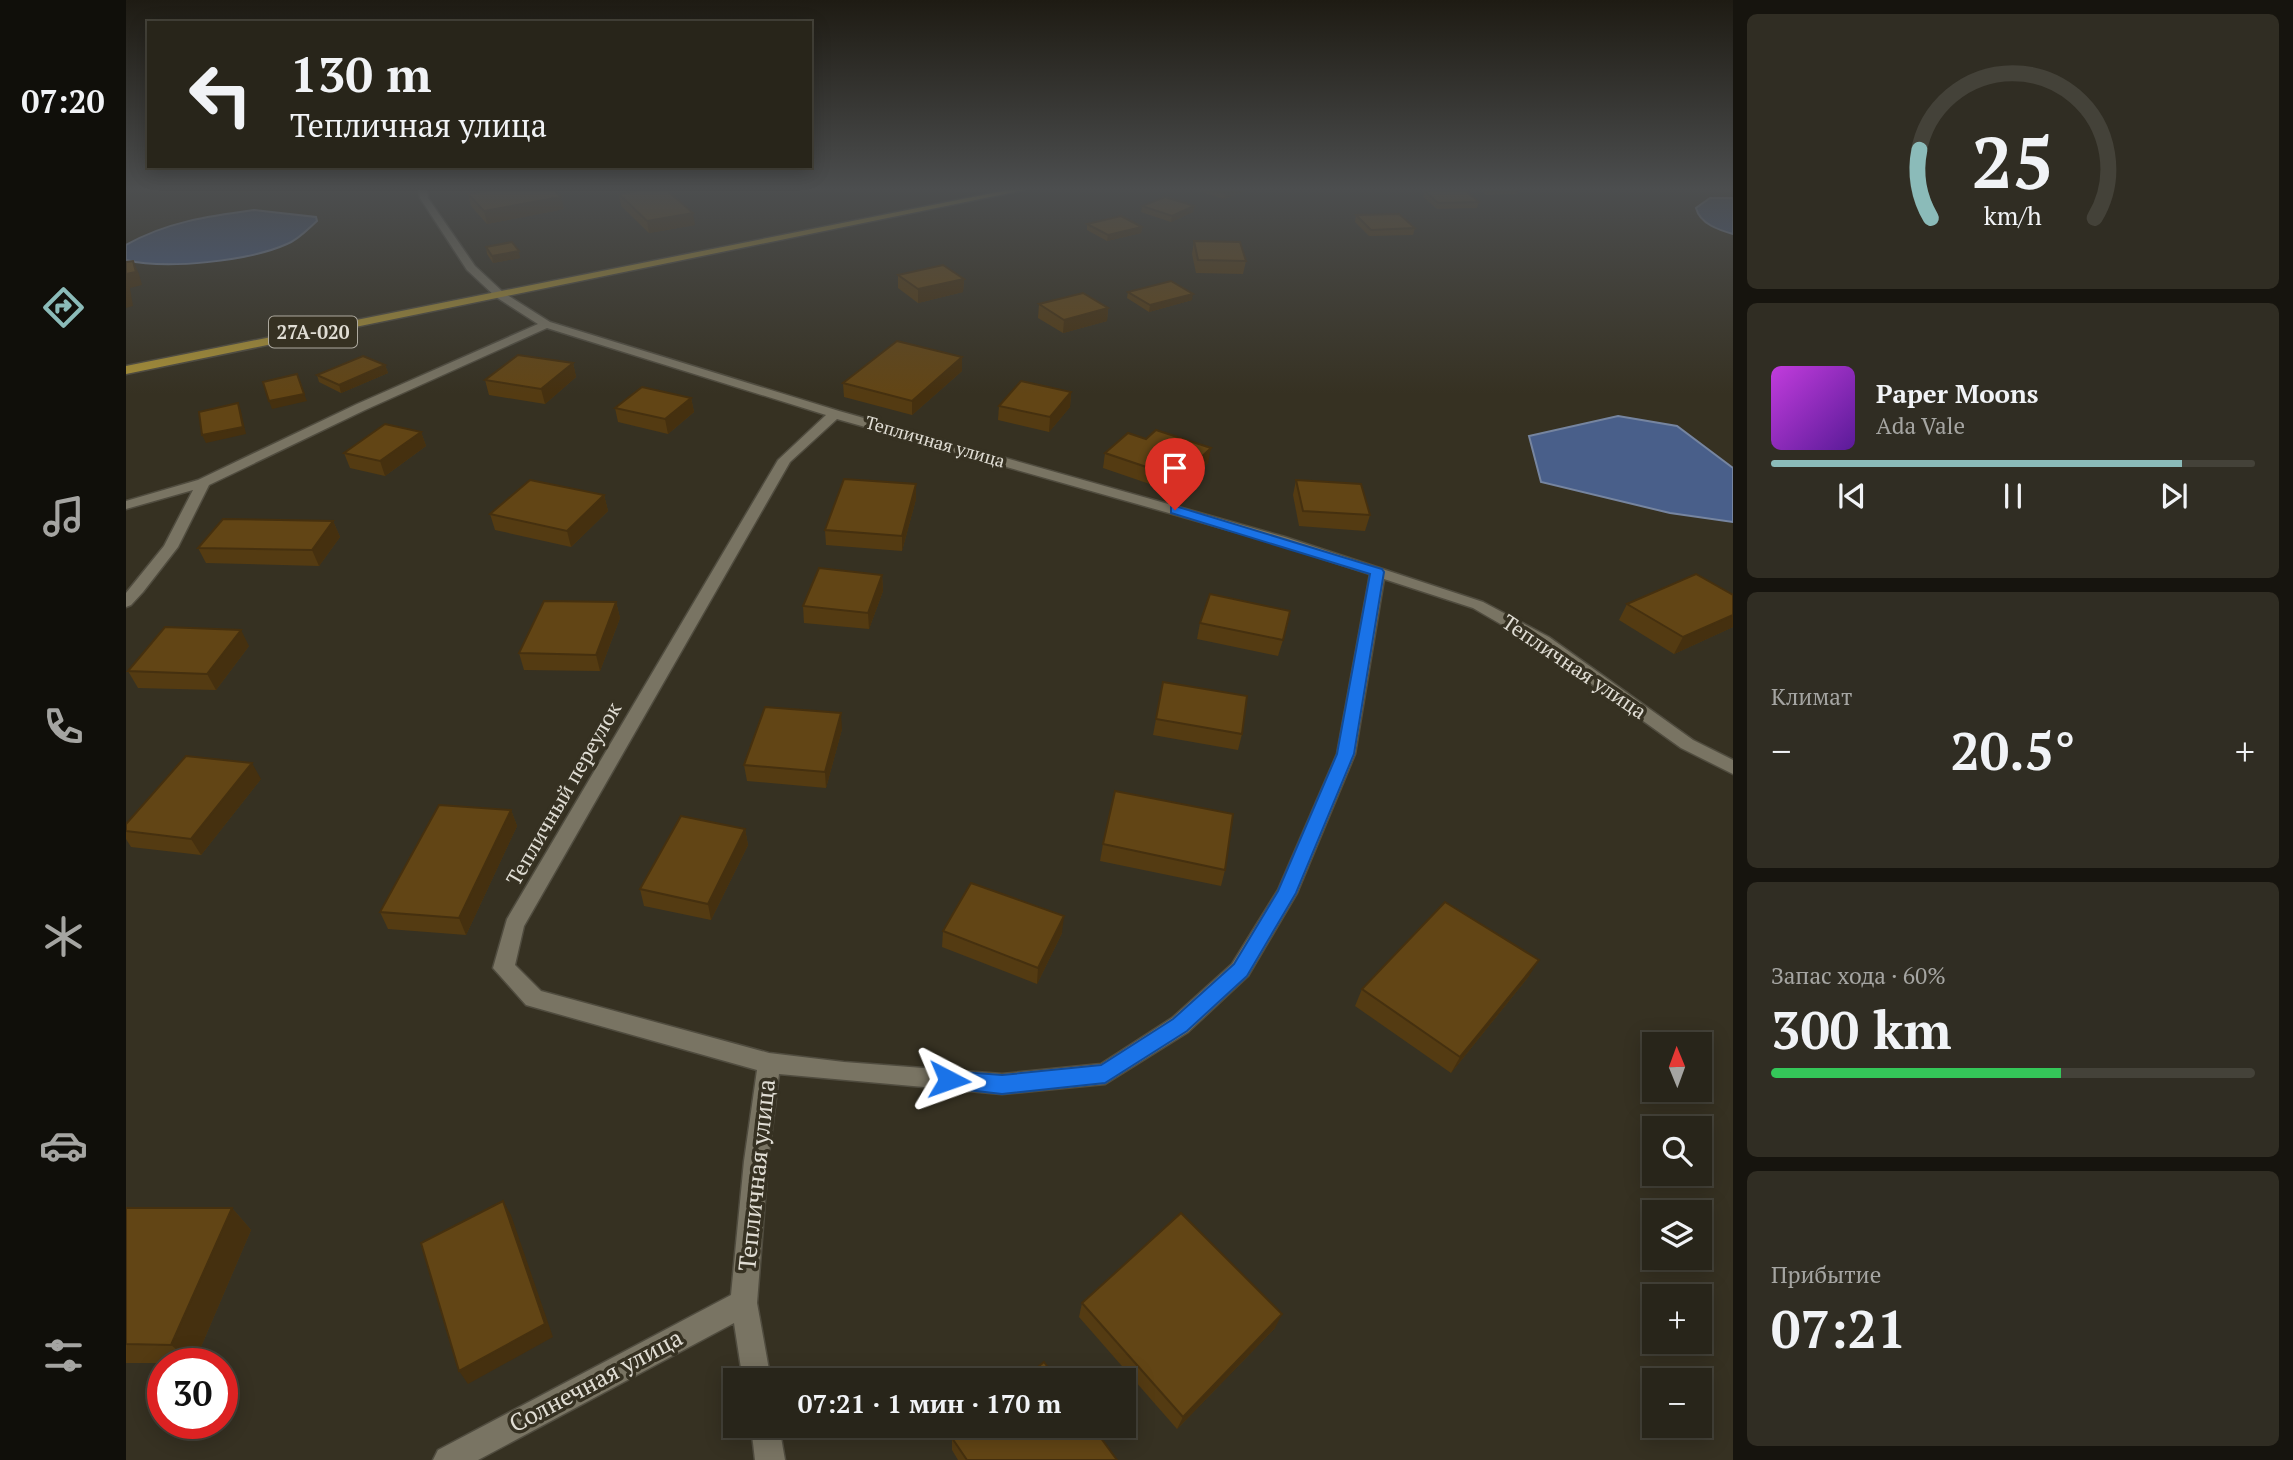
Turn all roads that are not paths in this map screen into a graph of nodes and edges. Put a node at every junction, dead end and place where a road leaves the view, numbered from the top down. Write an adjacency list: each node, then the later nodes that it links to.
1 (464, 258): 3 (street, Тепличная улица)
2 (682, 258): 3 (main road, 27А-020)
3 (499, 295): 4 (street, Тепличная улица); 5 (main road, 27А-020)
4 (546, 324): 6 (street, Тепличная улица); 7 (street)
5 (126, 370)
6 (835, 414): 9 (street, Тепличная улица); 12 (street, Тепличный переулок)
7 (202, 483): 8 (street); 10 (street)
8 (126, 505)
9 (1378, 572): 11 (street, Тепличная улица); 12 (street, Тепличная улица)
10 (126, 602)
11 (1733, 768)
12 (769, 1063): 13 (street, Тепличная улица)
13 (744, 1303): 14 (street, Тепличная улица); 16 (street, Солнечная улица)
14 (755, 1368)
15 (767, 1438): 17 (street)
16 (448, 1460)
17 (770, 1460)

